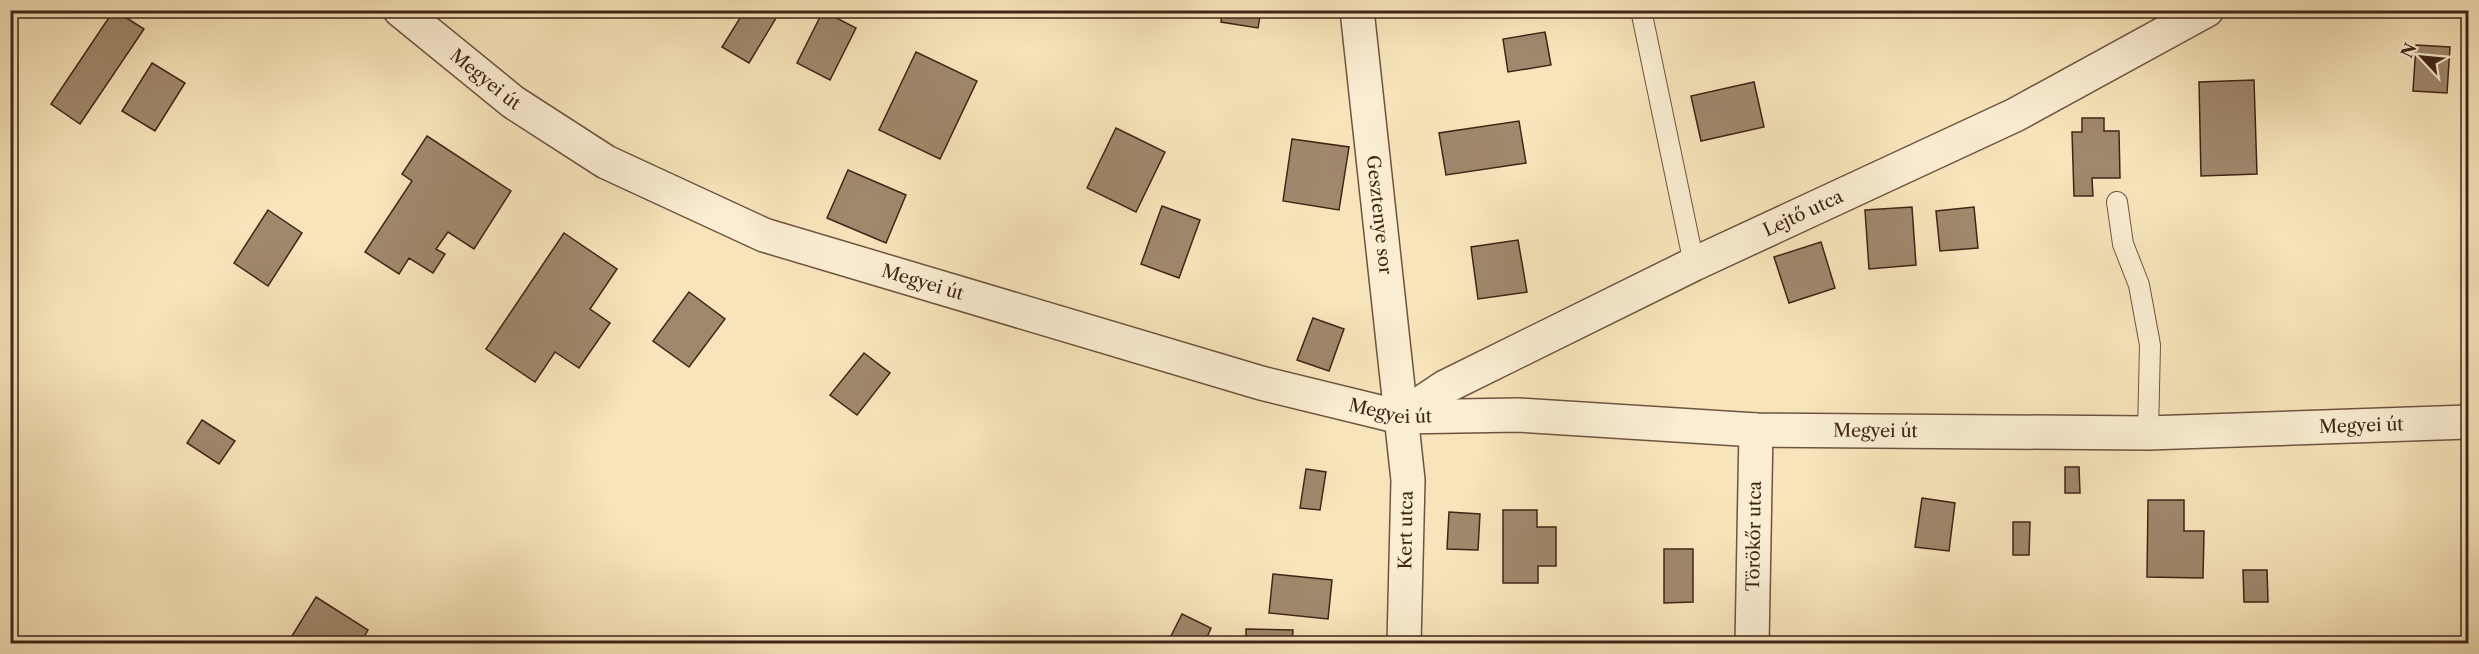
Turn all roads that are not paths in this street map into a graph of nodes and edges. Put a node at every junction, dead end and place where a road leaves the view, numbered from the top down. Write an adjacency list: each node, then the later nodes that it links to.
1 (400, 10): 7 (street, Megyei út)
2 (1357, 10): 7 (street, Gesztenye sor)
3 (1641, 10): 6 (lane)
4 (2207, 10): 6 (street, Lejtő utca)
5 (2117, 202): 10 (lane)
6 (1694, 264): 7 (street, Lejtő utca)
7 (1400, 417): 9 (street, Megyei út); 11 (street, Kert utca)
8 (2469, 422): 10 (street, Megyei út)
9 (1756, 430): 10 (street, Megyei út); 12 (street, Törökőr utca)
10 (2148, 433)
11 (1404, 644)
12 (1752, 644)

